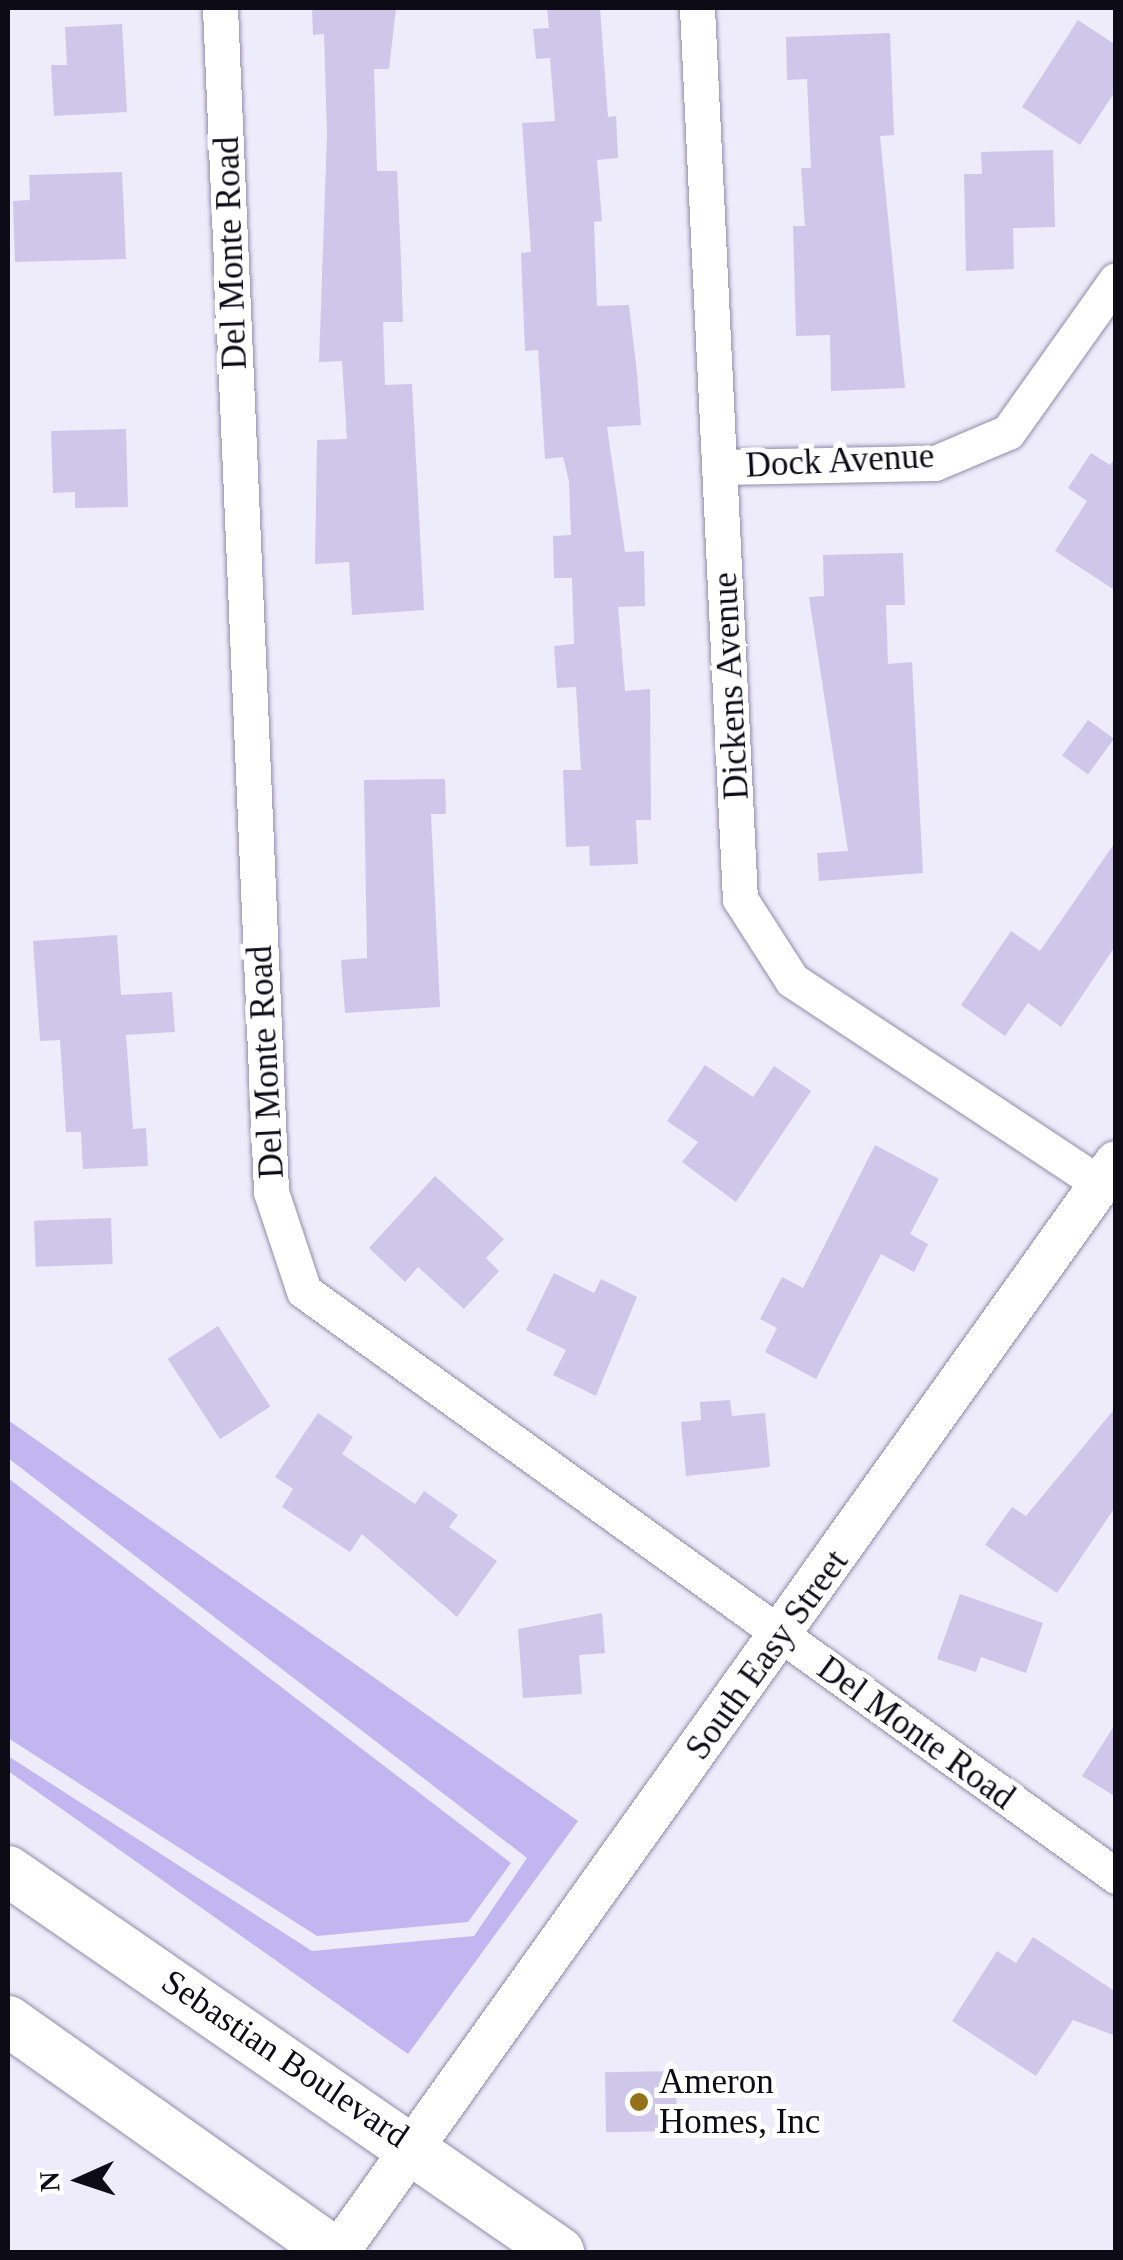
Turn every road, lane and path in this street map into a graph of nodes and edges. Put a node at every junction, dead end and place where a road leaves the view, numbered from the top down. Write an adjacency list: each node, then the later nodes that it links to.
1 (220, 8): 6 (street, Del Monte Road)
2 (696, 8): 4 (street, Dickens Avenue)
3 (1116, 280): 4 (street, Dock Avenue)
4 (720, 467): 5 (street, Dickens Avenue)
5 (1108, 1173): 6 (street, South Easy Street)
6 (781, 1636): 8 (street, Del Monte Road); 10 (street, South Easy Street)
7 (8, 1871): 10 (main road, Sebastian Boulevard)
8 (1116, 1876)
9 (8, 2021): 11 (main road)
10 (414, 2146): 11 (street, South Easy Street); 12 (main road, Sebastian Boulevard)
11 (336, 2252)
12 (560, 2252)

